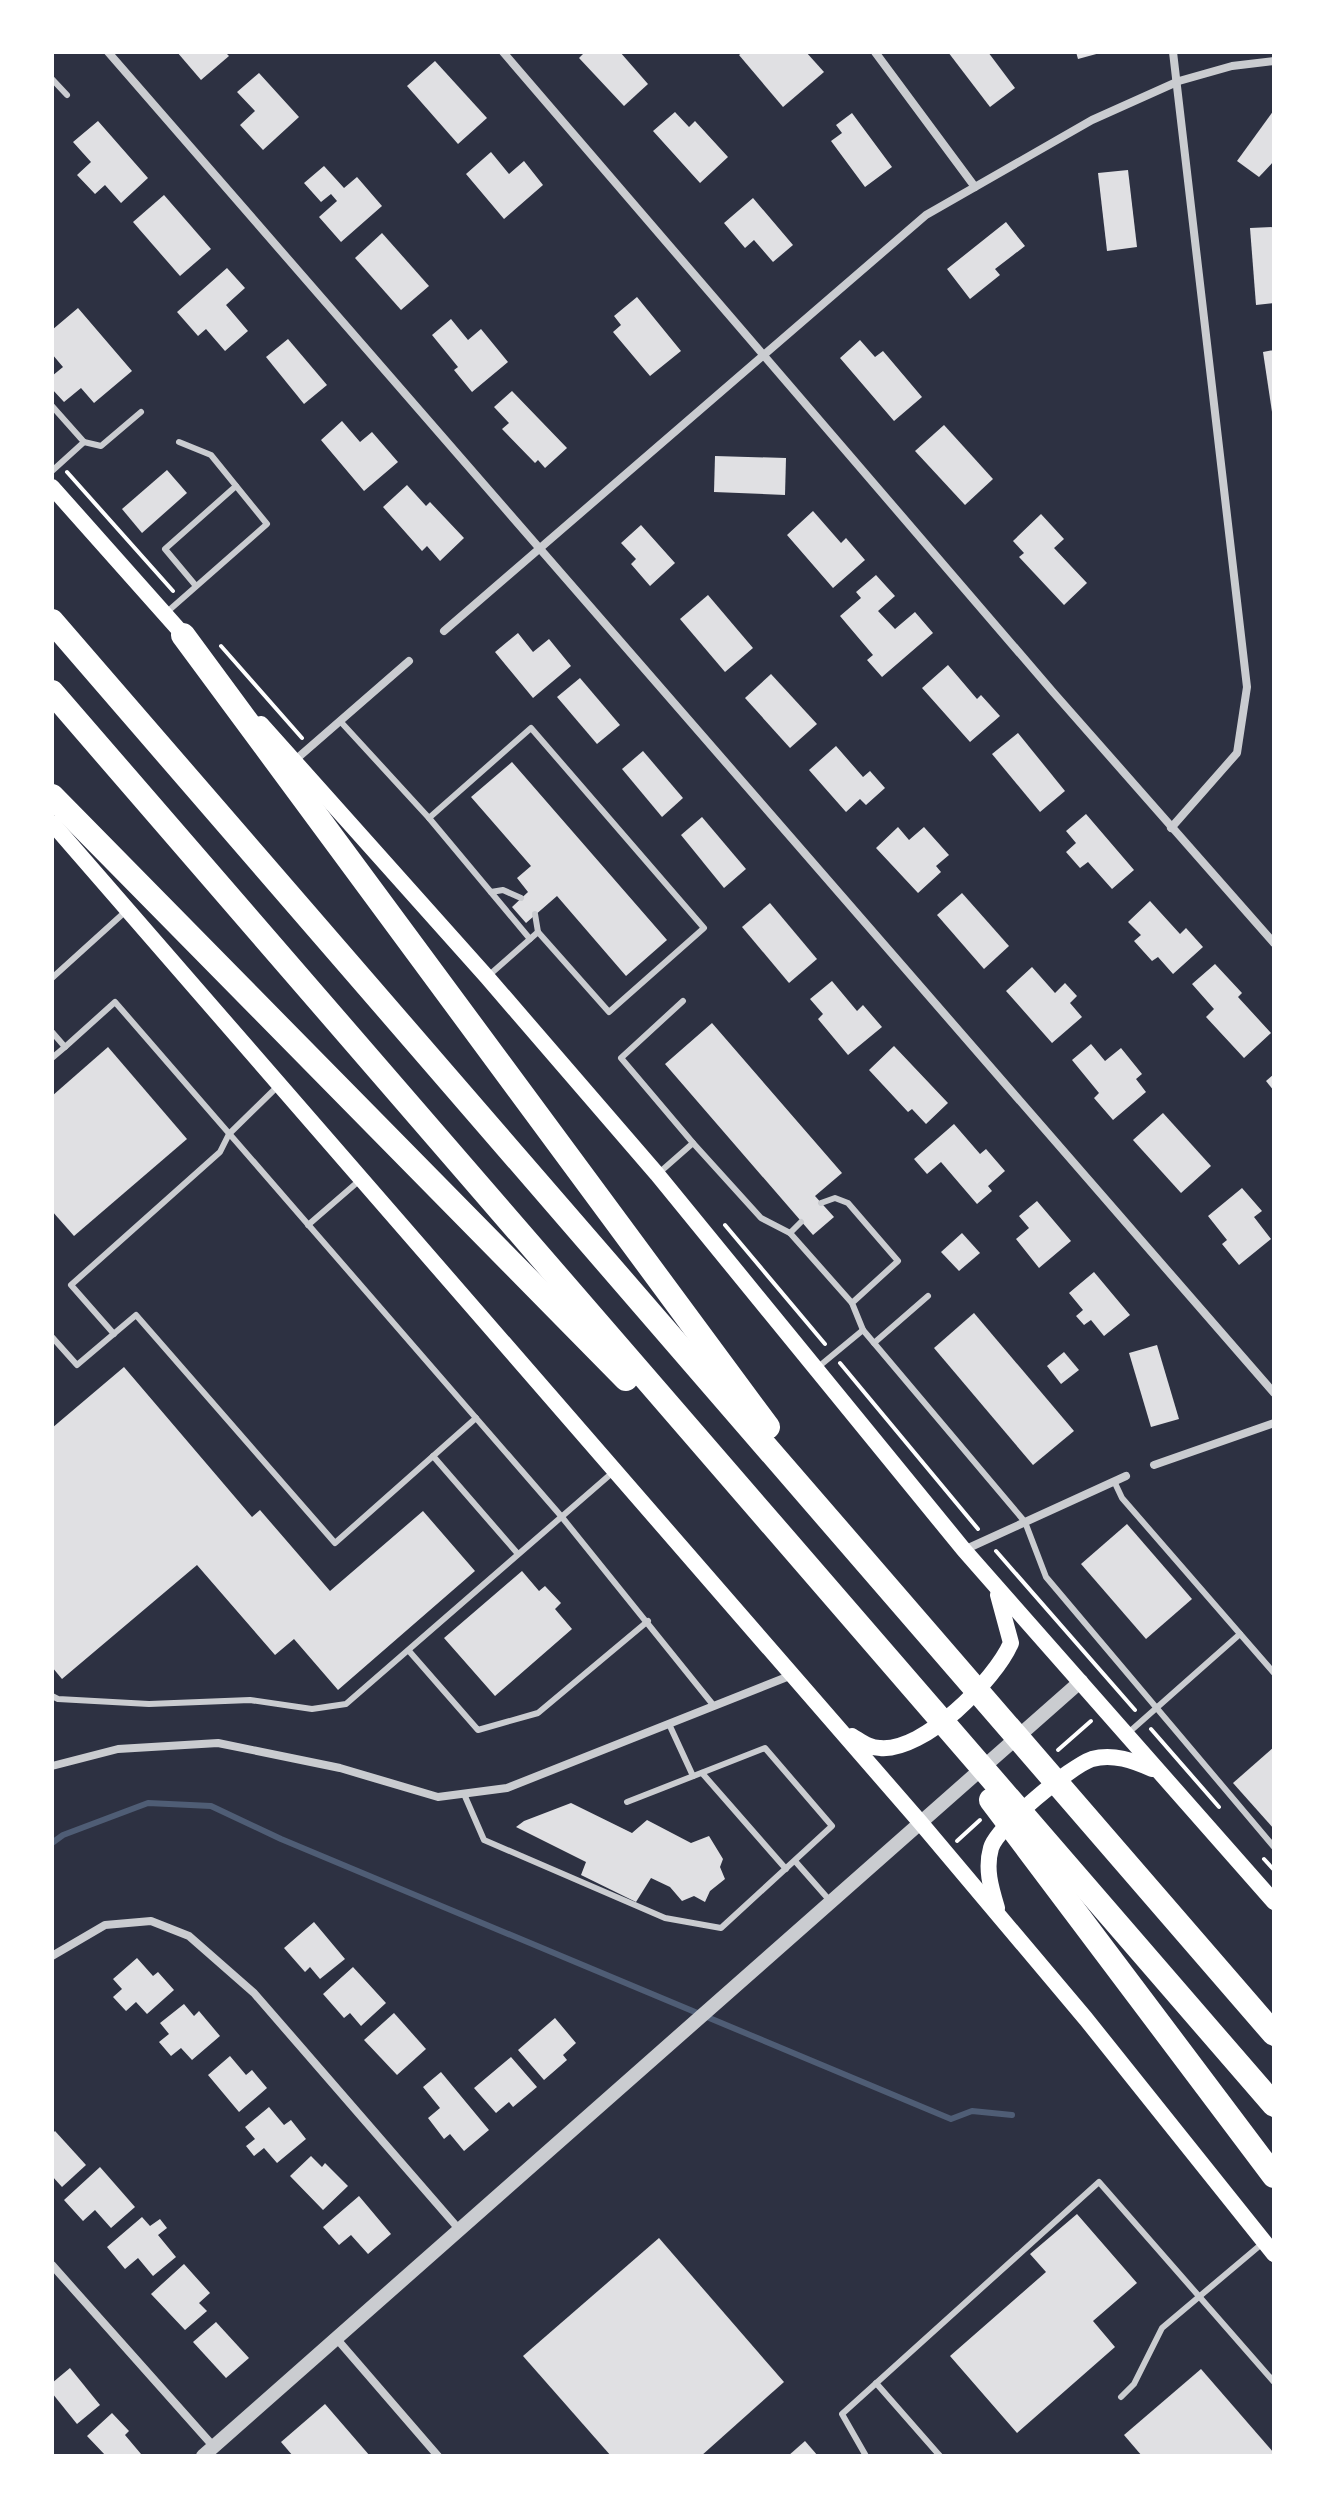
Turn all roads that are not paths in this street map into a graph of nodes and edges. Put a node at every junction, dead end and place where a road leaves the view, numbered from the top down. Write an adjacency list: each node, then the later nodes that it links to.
1 (108, 52): 18 (street)
2 (503, 52): 10 (street)
3 (875, 52): 9 (street)
4 (1173, 52): 7 (street)
5 (1274, 61): 7 (street)
6 (52, 79): 8 (lane)
7 (1179, 81): 9 (street); 31 (street)
8 (67, 95)
9 (975, 187): 10 (street)
10 (764, 355): 18 (street); 31 (street)
11 (52, 406): 13 (lane)
12 (141, 412): 13 (lane)
13 (84, 442): 15 (lane)
14 (179, 442): 16 (lane)
15 (52, 471)
16 (236, 486): 19 (lane); 19 (lane)
17 (52, 487): 20 (main road)
18 (539, 548): 22 (street); 61 (street)
19 (196, 586): 20 (lane)
20 (165, 613): 23 (main road)
21 (52, 621): 74 (highway)
22 (444, 631)
23 (183, 635): 27 (main road); 74 (highway)
24 (409, 661): 26 (street)
25 (52, 692): 71 (highway)
26 (340, 721): 27 (street); 29 (lane)
27 (294, 761): 39 (main road)
28 (52, 796): 71 (highway)
29 (429, 818): 32 (lane); 36 (lane)
30 (52, 823): 34 (main road)
31 (1171, 828): 38 (street)
32 (491, 892): 33 (lane); 37 (lane)
33 (521, 898)
34 (126, 911): 40 (lane); 45 (main road)
35 (535, 914): 36 (lane)
36 (538, 932): 37 (lane)
37 (530, 939): 39 (lane)
38 (1274, 943)
39 (487, 977): 48 (main road)
40 (52, 978)
41 (683, 1001): 47 (lane)
42 (52, 1032): 43 (lane)
43 (65, 1047): 44 (lane); 46 (lane)
44 (52, 1058)
45 (278, 1086): 46 (lane); 49 (main road)
46 (229, 1134): 52 (lane); 57 (lane)
47 (693, 1143): 48 (lane); 53 (lane)
48 (657, 1174): 60 (main road)
49 (360, 1180): 52 (lane); 66 (main road)
50 (821, 1203): 55 (lane)
51 (801, 1222): 53 (lane)
52 (308, 1225): 62 (lane)
53 (790, 1233): 55 (lane)
54 (928, 1296): 59 (lane)
55 (852, 1303): 56 (lane)
56 (863, 1330): 59 (lane); 60 (lane)
57 (114, 1334): 58 (lane); 64 (lane)
58 (52, 1337)
59 (874, 1343): 70 (lane)
60 (817, 1368): 72 (main road)
61 (1274, 1393)
62 (476, 1418): 64 (lane); 69 (lane)
63 (1274, 1423): 65 (street)
64 (433, 1456): 73 (lane)
65 (1154, 1465)
66 (614, 1471): 69 (lane); 80 (main road)
67 (1126, 1476): 68 (street)
68 (1114, 1481): 70 (street); 77 (lane)
69 (561, 1516): 73 (lane); 76 (lane)
70 (1025, 1522): 72 (street); 84 (lane)
71 (779, 1534): 97 (highway)
72 (964, 1550): 75 (main road)
73 (518, 1554): 78 (lane)
74 (878, 1577): 99 (highway)
75 (993, 1582): 81 (main road); 86 (main road)
76 (648, 1621): 78 (lane); 83 (lane)
77 (1240, 1634): 79 (lane); 84 (lane)
78 (409, 1651): 82 (lane)
79 (1274, 1673)
80 (793, 1675): 83 (street); 86 (main road)
81 (1081, 1681): 87 (main road); 94 (street)
82 (52, 1696)
83 (714, 1706): 85 (street)
84 (1158, 1706): 87 (lane); 95 (lane)
85 (669, 1724): 91 (lane); 92 (street)
86 (838, 1726): 94 (main road)
87 (1127, 1734): 90 (main road)
88 (52, 1766): 92 (street)
89 (702, 1773): 91 (lane); 96 (lane); 98 (lane)
90 (1161, 1773): 101 (main road); 102 (main road)
91 (693, 1776): 93 (lane)
92 (464, 1794): 98 (lane)
93 (627, 1802)
94 (920, 1822): 100 (street); 102 (main road)
95 (1274, 1847)
96 (795, 1861): 98 (lane); 100 (lane)
97 (1049, 1861): 106 (highway); 107 (highway)
98 (786, 1869)
99 (1137, 1878): 104 (highway); 105 (highway)
100 (831, 1902): 108 (street)
101 (1274, 1902)
102 (1000, 1916): 109 (main road)
103 (52, 1956): 108 (street)
104 (1274, 2016)
105 (1274, 2034)
106 (1274, 2105)
107 (1274, 2176)
108 (458, 2228): 112 (street)
109 (1269, 2248): 111 (lane)
110 (52, 2265): 116 (street)
111 (1201, 2296): 113 (lane); 114 (lane); 115 (lane)
112 (336, 2338): 116 (street); 117 (street)
113 (1274, 2382)
114 (876, 2383): 118 (lane); 119 (lane)
115 (1121, 2397)
116 (208, 2451)
117 (438, 2456)
118 (866, 2456)
119 (940, 2456)

